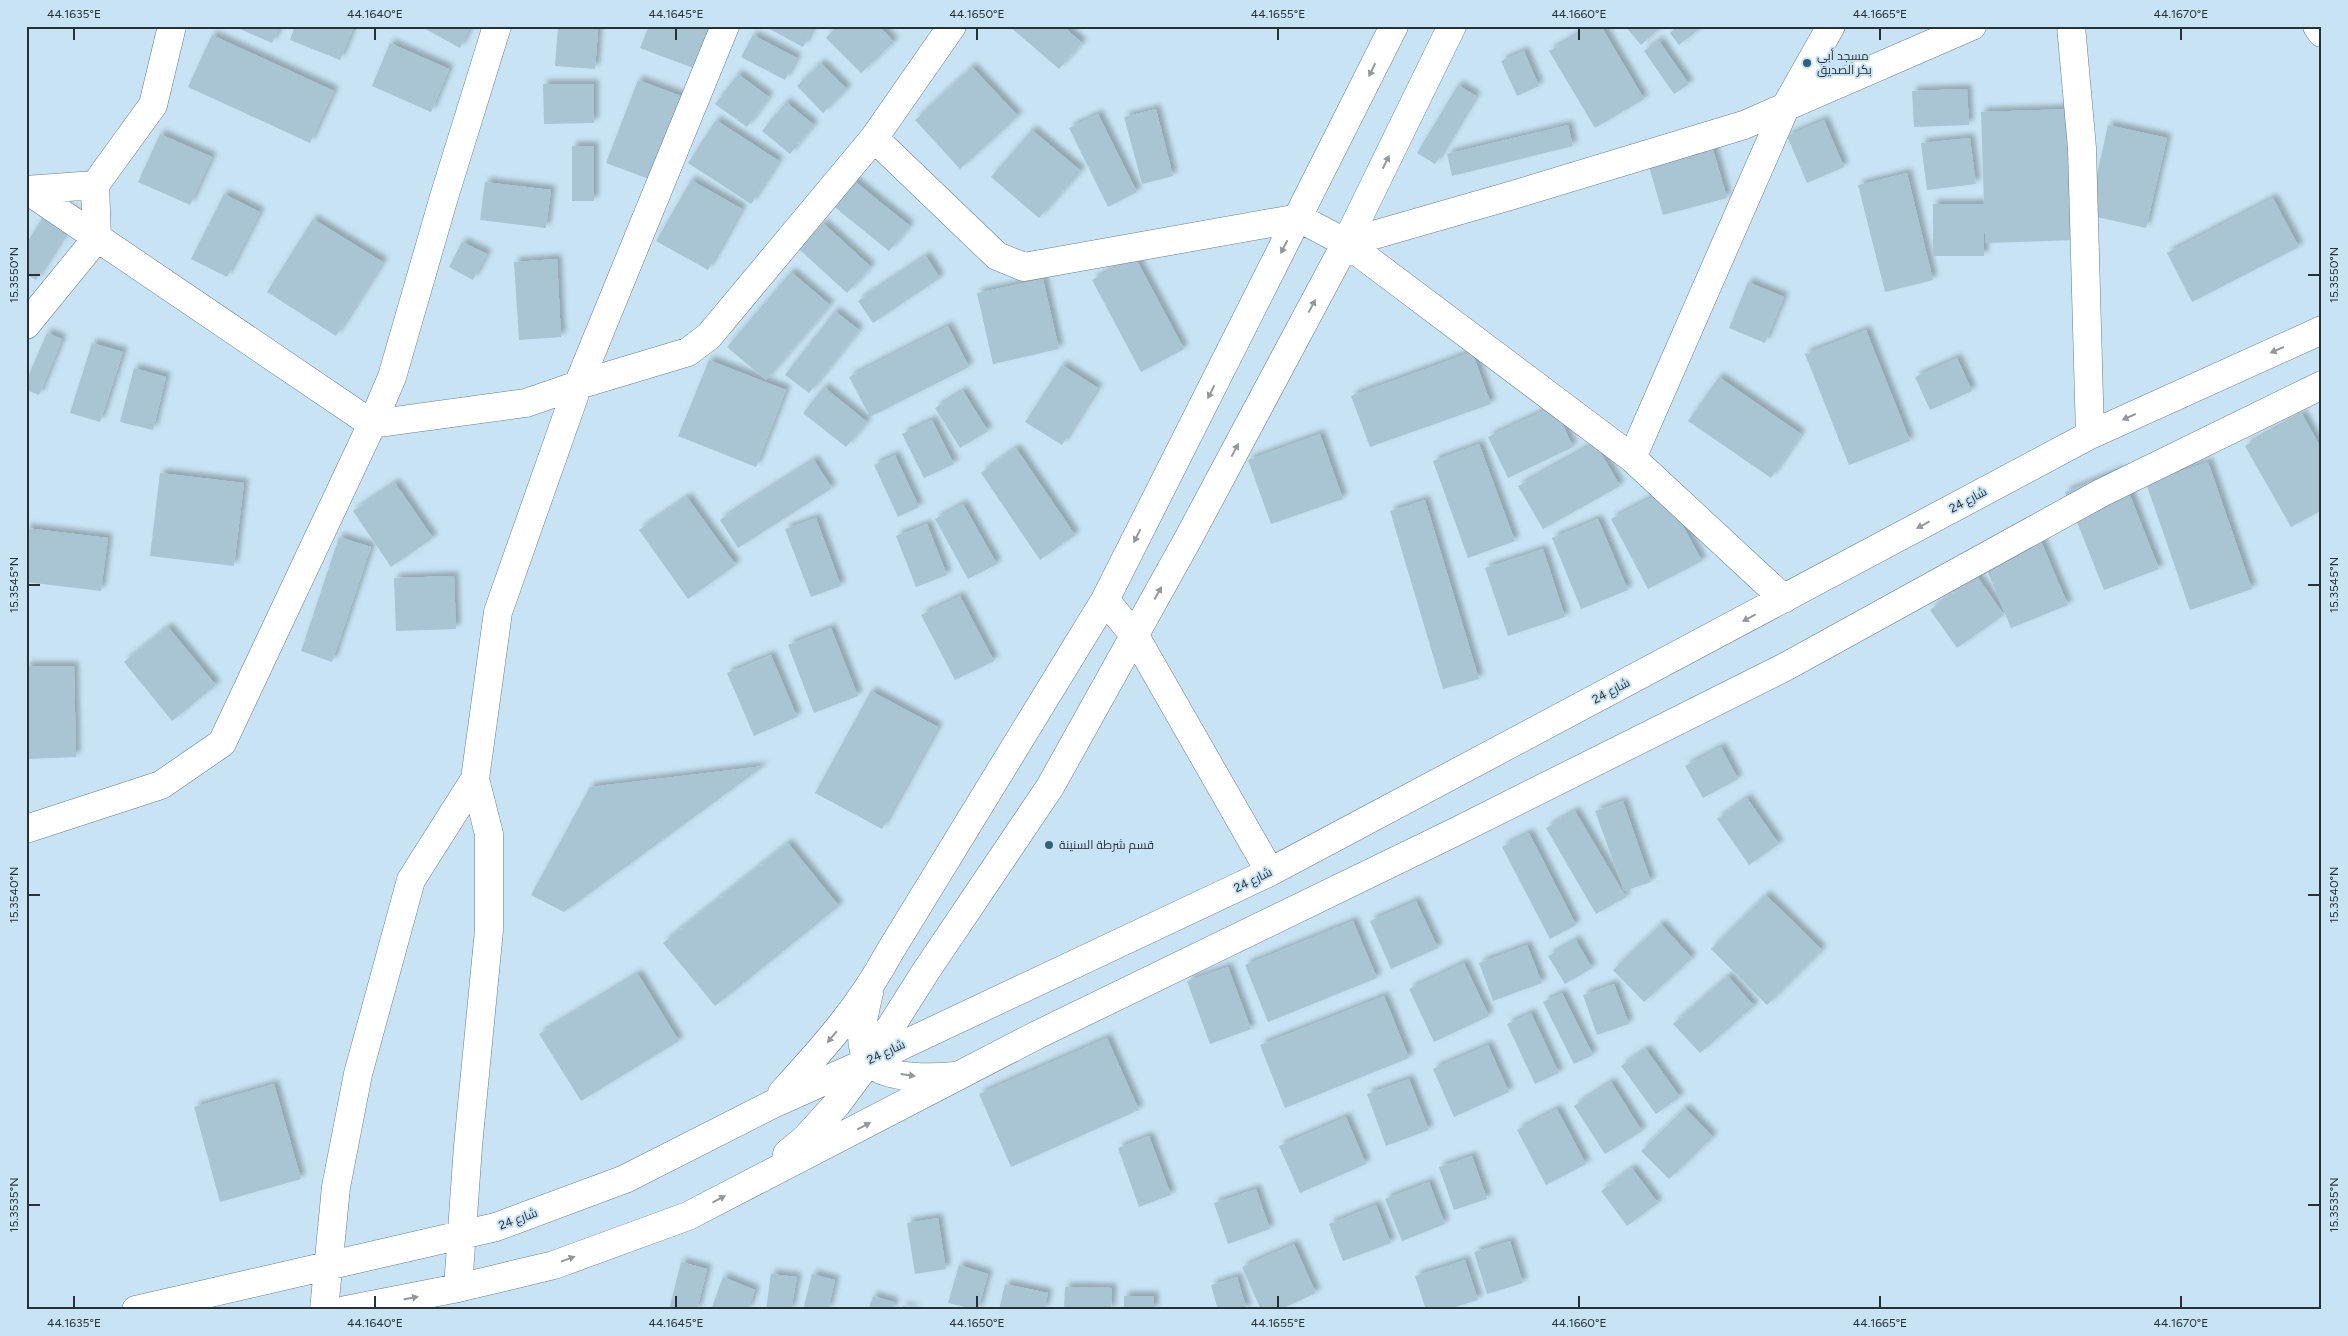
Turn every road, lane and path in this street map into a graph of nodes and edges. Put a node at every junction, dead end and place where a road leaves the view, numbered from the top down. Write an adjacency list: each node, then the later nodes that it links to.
1 (172, 26): 14 (street)
2 (497, 26): 23 (street)
3 (725, 26): 21 (street)
4 (952, 26): 13 (street)
5 (1394, 26): 16 (street, one-way to 16)
6 (1452, 26): 18 (street, one-way to 6)
7 (1831, 26): 12 (street)
8 (1972, 26): 12 (street)
9 (2071, 26): 24 (street)
10 (2317, 26): 11 (street)
11 (2322, 33)
12 (1786, 106): 18 (street); 25 (street)
13 (874, 138): 16 (street); 21 (street)
14 (95, 185): 15 (street); 17 (street)
15 (27, 190): 17 (street)
16 (1299, 218): 18 (street); 27 (street, one-way to 27)
17 (97, 238): 19 (street); 23 (street)
18 (1346, 242): 25 (street); 28 (street, one-way to 18)
19 (26, 325)
20 (2322, 330): 24 (street, شارع 24, one-way to 24)
21 (578, 385): 23 (street); 29 (street)
22 (2322, 385): 38 (street)
23 (372, 424): 30 (street)
24 (2090, 435): 26 (street, شارع 24, one-way to 26)
25 (1632, 458): 26 (street)
26 (1784, 599): 31 (street, شارع 24, one-way to 31)
27 (1105, 600): 28 (street); 32 (street)
28 (1135, 636): 31 (street); 33 (street)
29 (475, 779): 41 (street); 42 (street)
30 (26, 829)
31 (1270, 872): 36 (street, شارع 24)
32 (908, 924): 33 (street); 35 (street)
33 (944, 945): 34 (street)
34 (926, 971): 36 (street); 37 (street)
35 (871, 987): 37 (street); 39 (street, one-way to 39)
36 (938, 1028): 37 (street, شارع 24)
37 (869, 1061): 38 (street, one-way to 38); 39 (street, شارع 24); 40 (street)
38 (961, 1076): 40 (street, one-way to 38)
39 (773, 1104): 41 (street, شارع 24)
40 (757, 1179): 43 (street, one-way to 40)
41 (463, 1234): 42 (street, شارع 24); 43 (street)
42 (327, 1265): 44 (street, شارع 24); 46 (street)
43 (458, 1288): 47 (street, one-way to 43)
44 (164, 1307): 45 (street, شارع 24)
45 (136, 1310)
46 (324, 1310)
47 (346, 1310)

